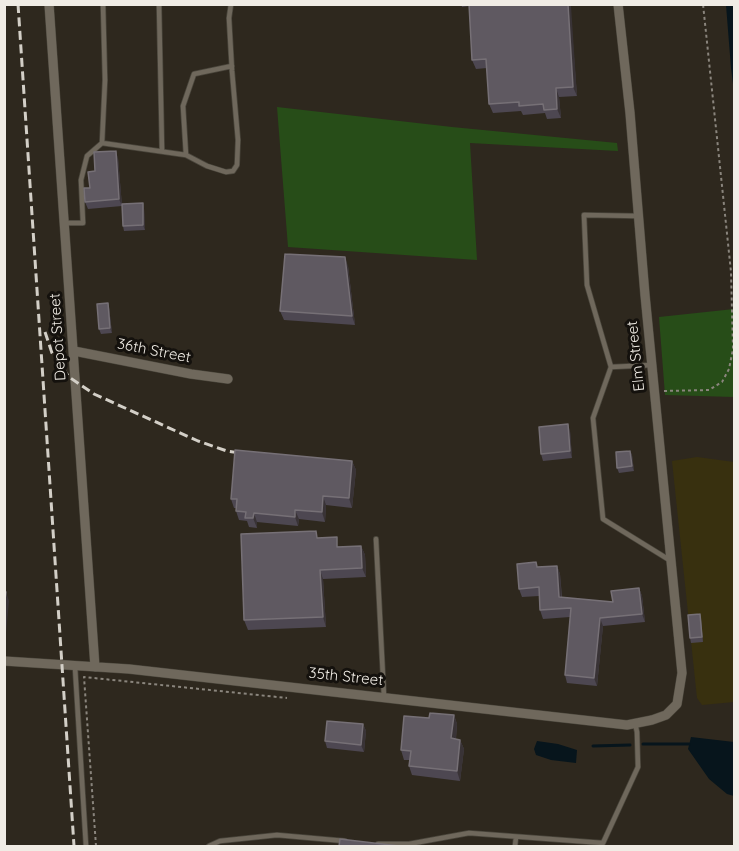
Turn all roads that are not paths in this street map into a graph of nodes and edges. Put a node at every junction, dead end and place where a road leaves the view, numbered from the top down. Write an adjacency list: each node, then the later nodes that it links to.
1 (49, 4): 11 (street, Depot Street)
2 (103, 4): 7 (lane)
3 (159, 4): 8 (lane)
4 (231, 4): 6 (lane)
5 (618, 4): 10 (street, Elm Street)
6 (232, 66): 9 (lane); 9 (lane)
7 (102, 143): 8 (lane); 11 (lane)
8 (162, 151): 9 (lane)
9 (186, 155)
10 (639, 216): 13 (street, Elm Street); 14 (lane)
11 (64, 223): 12 (street, Depot Street)
12 (74, 351): 15 (street, 36th Street); 20 (street, Depot Street)
13 (652, 365): 14 (lane); 17 (street, Elm Street)
14 (610, 367): 17 (lane)
15 (228, 379)
16 (376, 539): 21 (lane)
17 (671, 561): 22 (street, Elm Street)
18 (4, 661): 19 (street, 35th Street)
19 (75, 666): 20 (street, 35th Street); 28 (lane)
20 (95, 667): 21 (street, 35th Street)
21 (384, 697): 23 (street, 35th Street)
22 (677, 704): 23 (street, 35th Street)
23 (635, 723): 27 (lane)
24 (516, 837): 26 (lane); 27 (lane); 30 (lane)
25 (346, 841): 29 (lane)
26 (369, 843)
27 (602, 845)
28 (86, 846)
29 (209, 846)
30 (515, 846)

